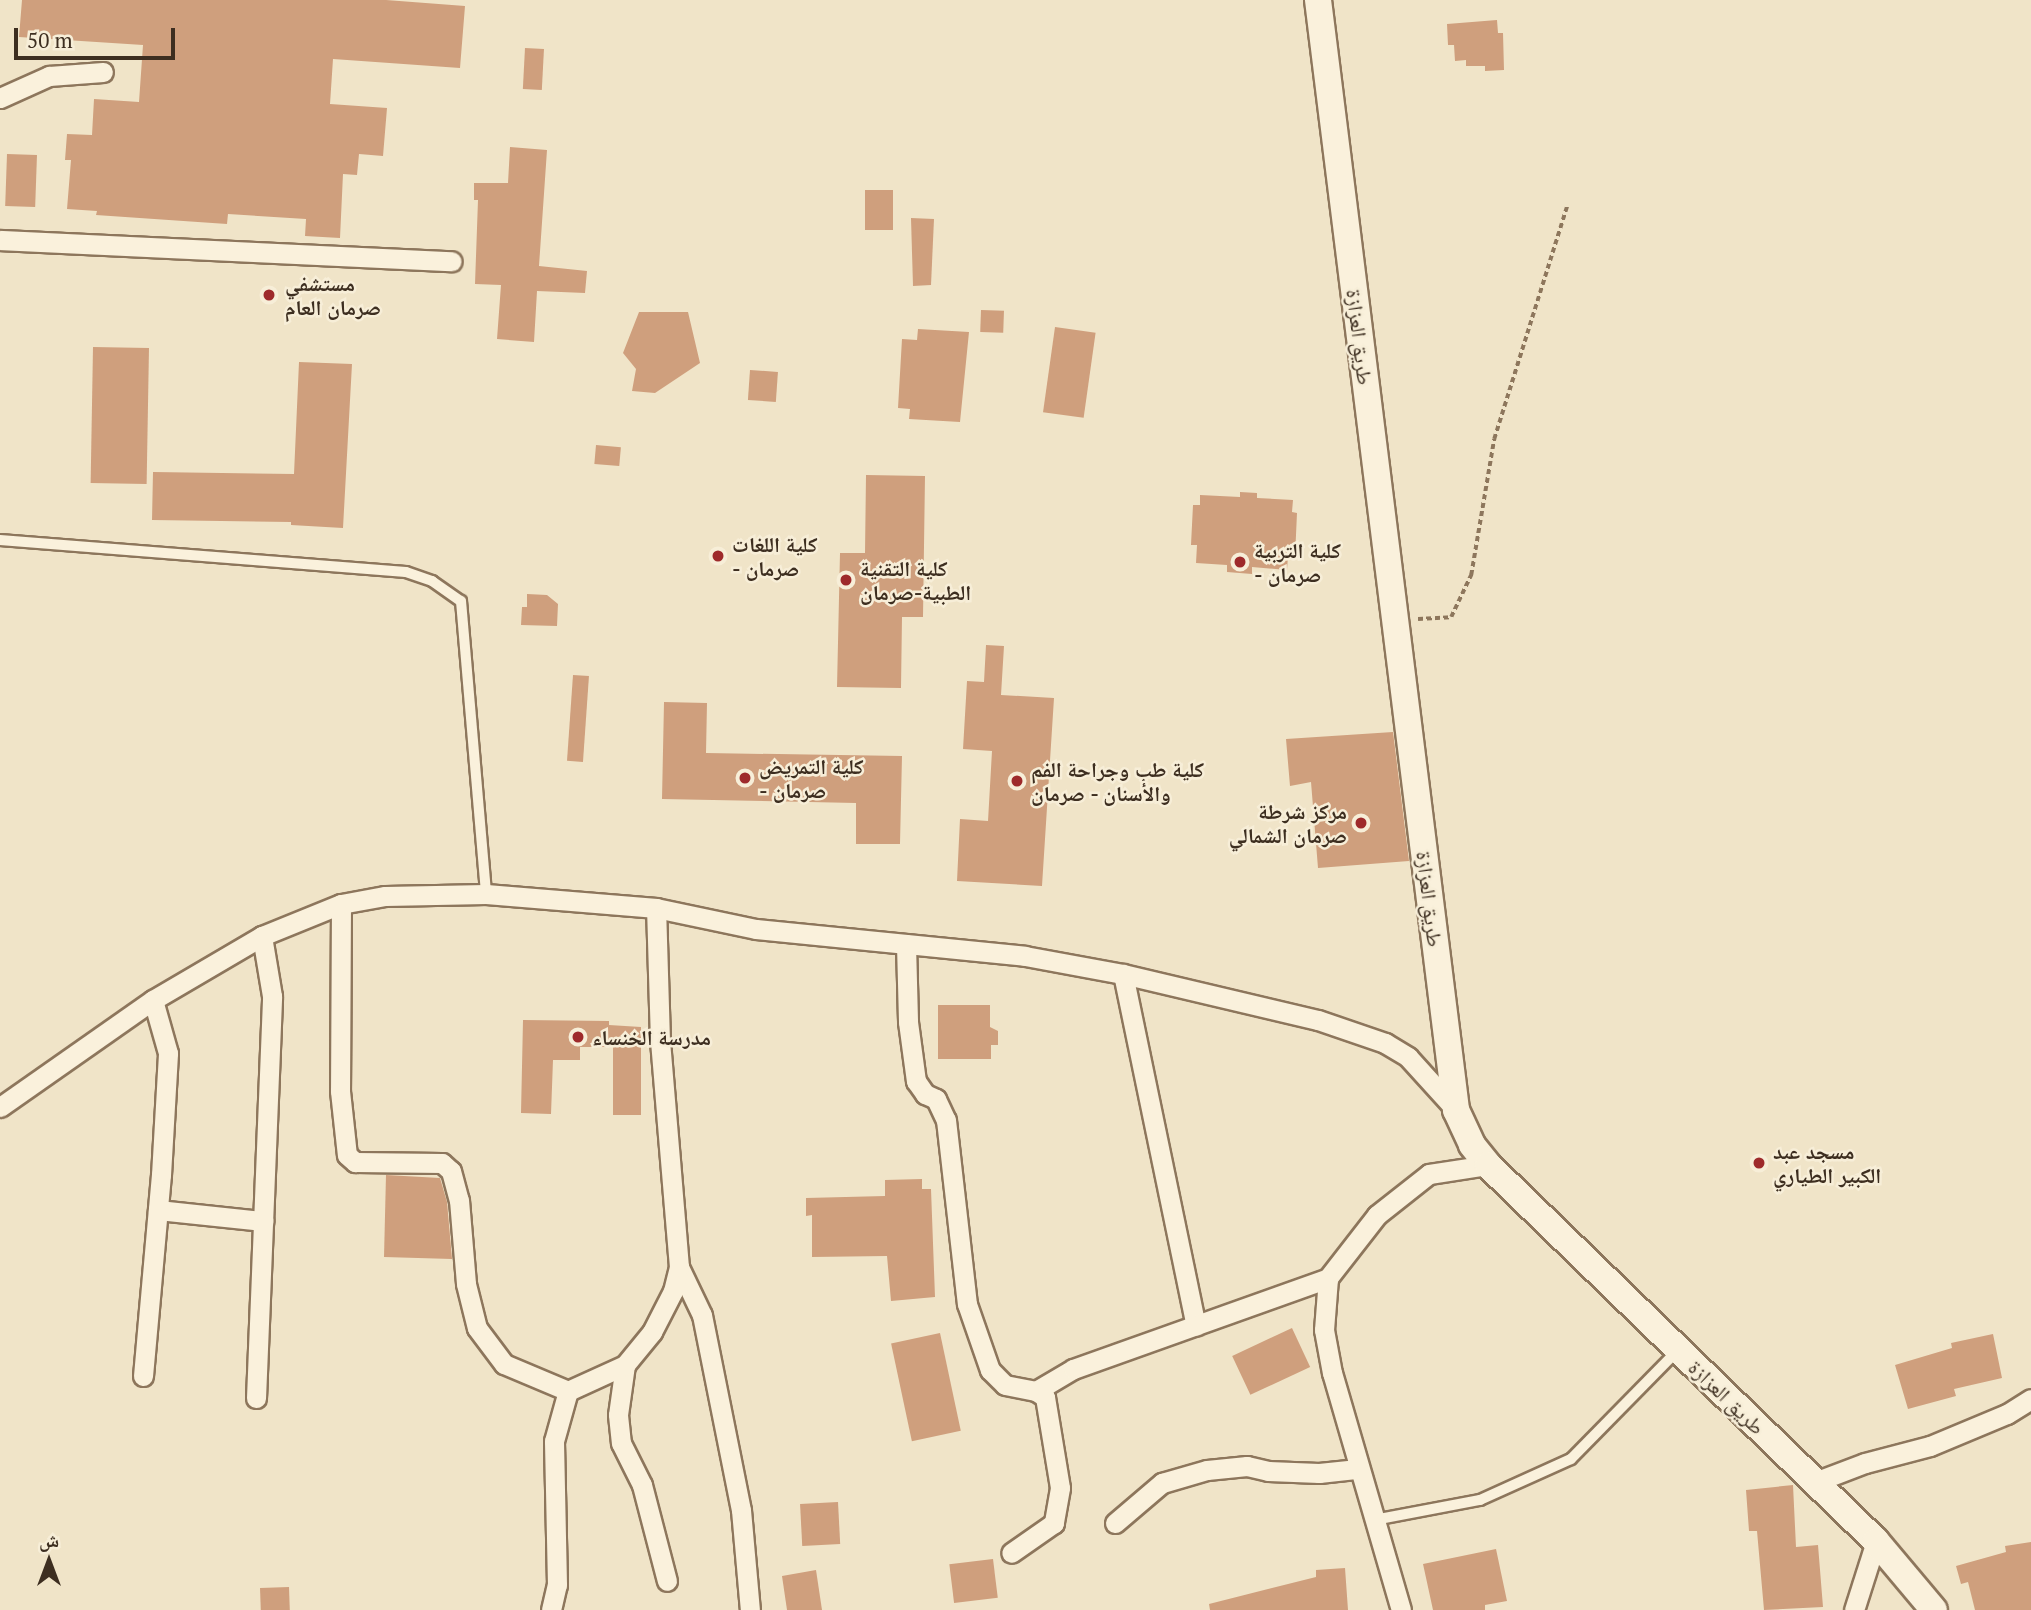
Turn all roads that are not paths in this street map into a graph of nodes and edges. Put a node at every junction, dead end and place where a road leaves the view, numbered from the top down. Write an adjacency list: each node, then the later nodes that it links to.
1 (1318, 0): 15 (street, طريق العزازة)
2 (103, 72): 3 (street)
3 (0, 98)
4 (0, 240): 5 (street)
5 (452, 261)
6 (0, 540): 7 (lane)
7 (486, 894): 8 (street); 9 (street)
8 (341, 904): 10 (street); 25 (street)
9 (656, 908): 11 (street); 19 (street)
10 (262, 936): 13 (street); 18 (street)
11 (906, 944): 12 (street); 26 (street)
12 (1124, 974): 15 (street); 21 (street)
13 (153, 1000): 14 (street); 17 (street)
14 (0, 1107)
15 (1457, 1111): 16 (street, طريق العزازة)
16 (1488, 1165): 20 (street); 22 (street, طريق العزازة)
17 (158, 1210): 18 (street); 24 (street)
18 (263, 1222): 27 (street)
19 (679, 1267): 23 (street); 37 (street)
20 (1328, 1278): 21 (street); 29 (street)
21 (1196, 1326): 26 (street)
22 (1678, 1350): 30 (street, طريق العزازة); 31 (lane)
23 (625, 1365): 25 (street); 35 (street)
24 (143, 1376)
25 (568, 1391): 36 (street)
26 (1036, 1391): 34 (street)
27 (256, 1398)
28 (2031, 1399): 30 (street)
29 (1358, 1469): 31 (street); 32 (street)
30 (1815, 1482): 33 (street, طريق العزازة)
31 (1374, 1520): 38 (street)
32 (1115, 1523)
33 (1876, 1541): 39 (street); 40 (street, طريق العزازة)
34 (1011, 1553)
35 (667, 1581)
36 (551, 1610)
37 (750, 1610)
38 (1401, 1610)
39 (1854, 1610)
40 (1934, 1610)

